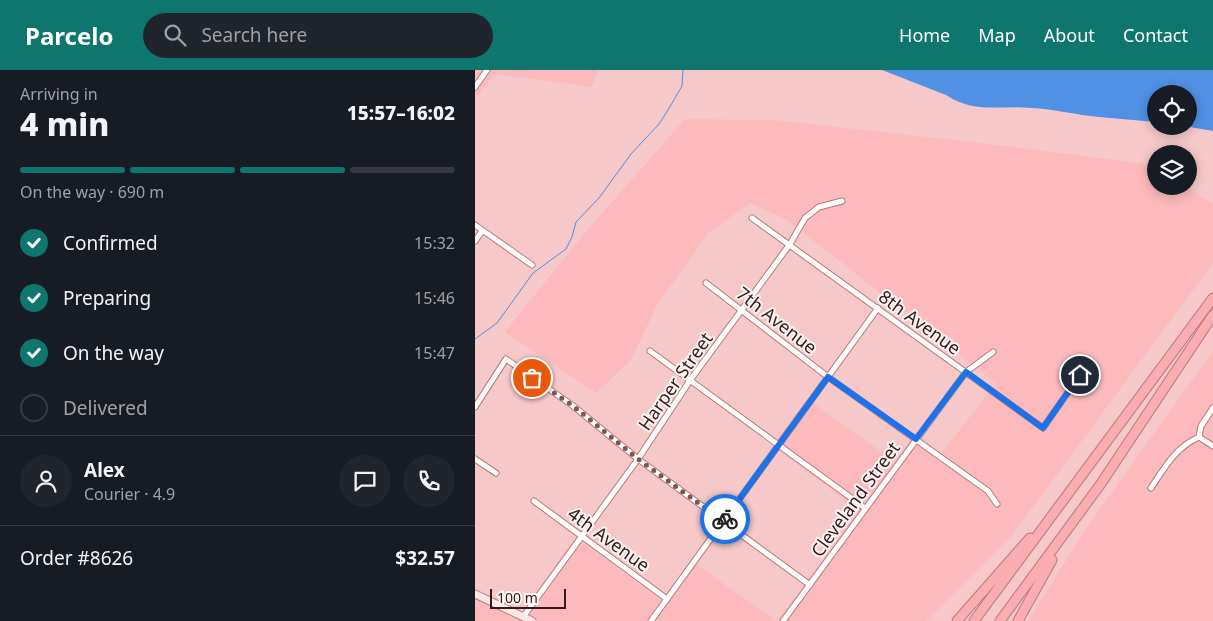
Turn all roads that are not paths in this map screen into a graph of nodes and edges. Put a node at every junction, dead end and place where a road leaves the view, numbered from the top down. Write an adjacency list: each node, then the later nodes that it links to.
1 (487, 70): 2 (street)
2 (475, 87)
3 (842, 201): 8 (street, Harper Street)
4 (752, 218): 8 (street, 8th Avenue)
5 (475, 225): 6 (street)
6 (482, 231): 7 (street); 9 (street)
7 (475, 241)
8 (790, 244): 12 (street, 8th Avenue); 13 (street, Harper Street)
9 (532, 264)
10 (707, 283): 13 (street, 7th Avenue)
11 (1213, 298): 34 (highway)
12 (878, 308): 17 (street, 8th Avenue); 19 (street)
13 (743, 311): 19 (street, 7th Avenue); 20 (street, Harper Street)
14 (1213, 315): 30 (highway)
15 (650, 351): 20 (street)
16 (993, 352): 17 (street, Cleveland Street)
17 (966, 372): 18 (street, 8th Avenue); 24 (street, Cleveland Street)
18 (1080, 375)
19 (828, 377): 24 (street, 7th Avenue); 25 (street)
20 (691, 380): 25 (street); 28 (street, Harper Street)
21 (475, 407): 28 (street)
22 (1213, 408): 23 (street)
23 (1199, 437): 26 (street); 31 (street)
24 (916, 439): 33 (street, 7th Avenue); 35 (street, Cleveland Street)
25 (779, 445): 35 (street); 36 (street)
26 (1213, 446)
27 (475, 459): 29 (street)
28 (638, 459): 36 (street); 37 (street, Harper Street)
29 (496, 473)
30 (1100, 486): 47 (highway); 48 (highway)
31 (1151, 488)
32 (534, 501): 37 (street, 4th Avenue)
33 (997, 504)
34 (1061, 505): 45 (highway); 46 (highway)
35 (865, 508): 38 (street, Cleveland Street)
36 (723, 521): 38 (street); 40 (street)
37 (582, 535): 40 (street, 4th Avenue); 41 (street, Harper Street)
38 (810, 585): 44 (street, Cleveland Street)
39 (475, 594): 41 (street)
40 (667, 599): 43 (street)
41 (523, 616): 42 (street)
42 (532, 621)
43 (651, 621)
44 (783, 621)
45 (957, 621)
46 (974, 621)
47 (1000, 621)
48 (1018, 621)

